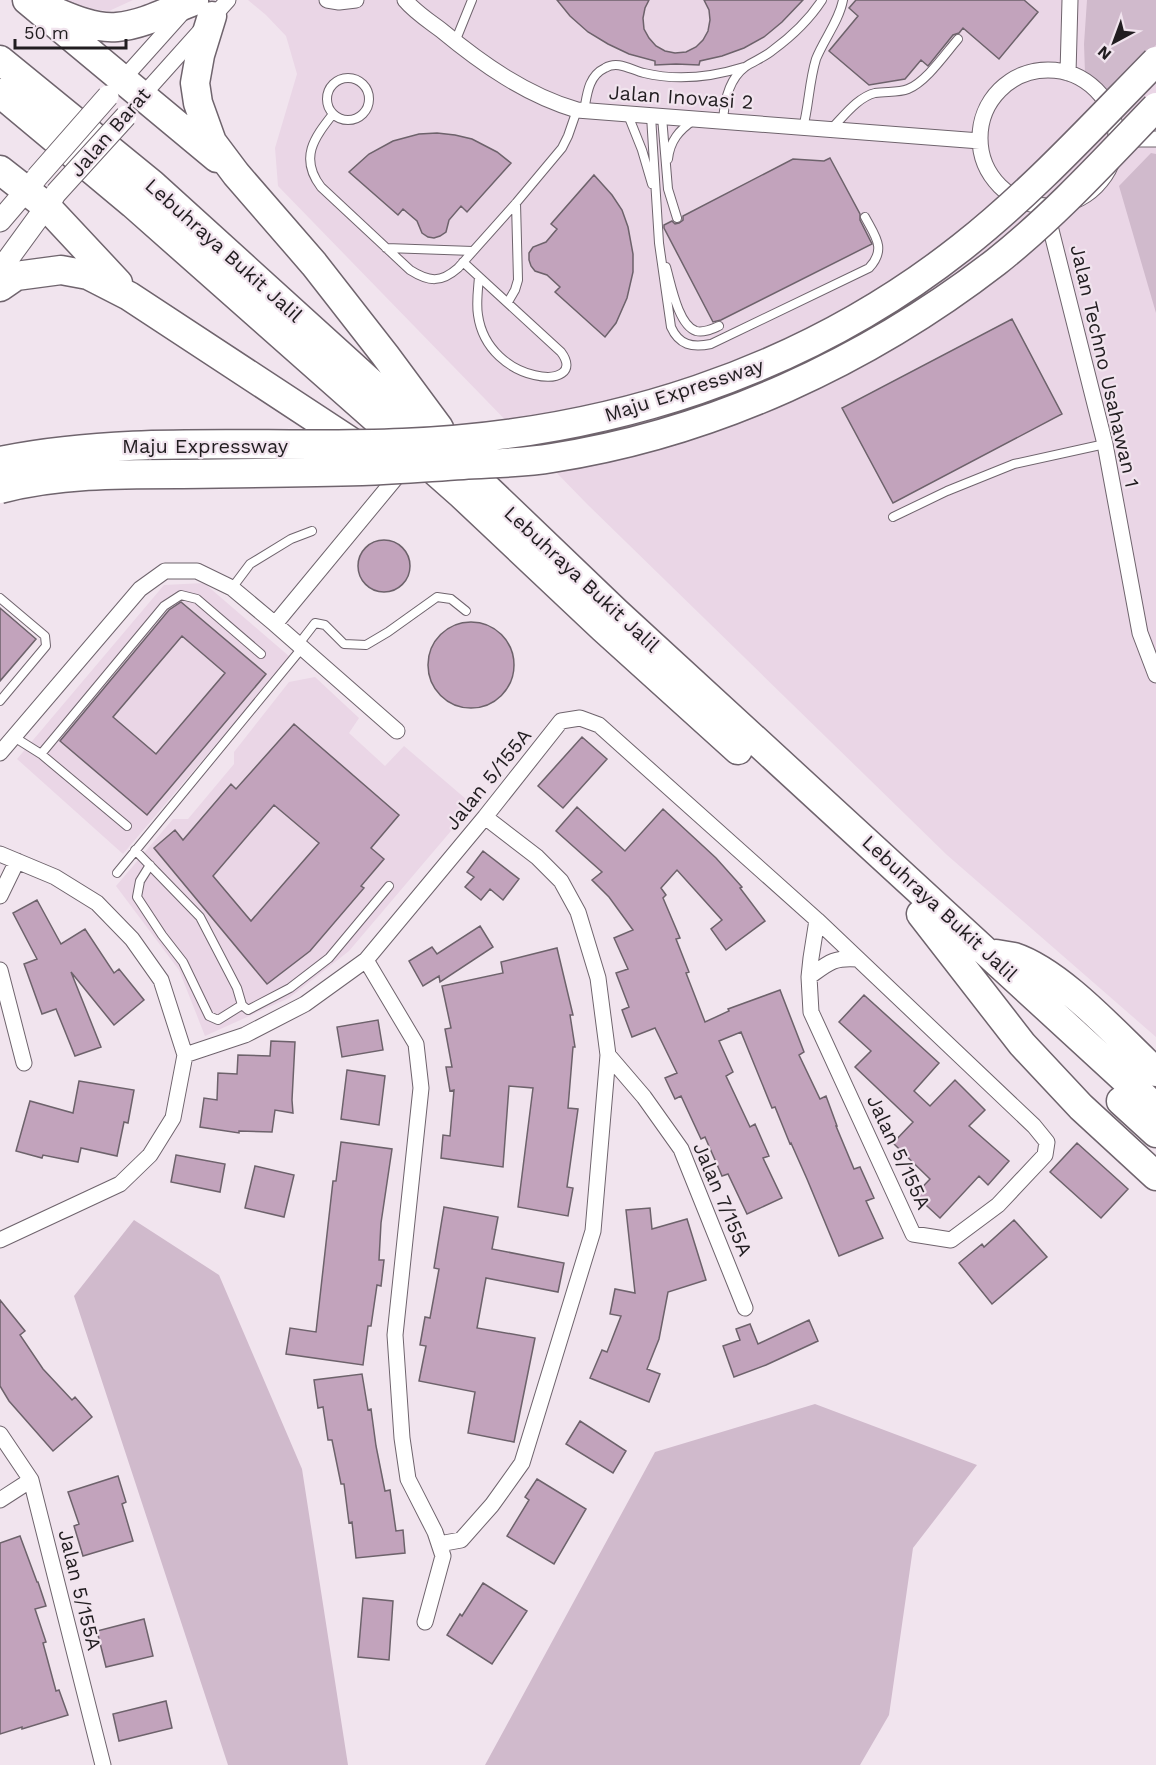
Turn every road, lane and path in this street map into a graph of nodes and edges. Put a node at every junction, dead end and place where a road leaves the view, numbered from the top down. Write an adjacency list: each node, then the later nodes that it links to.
1 (27, 0): 10 (highway); 18 (highway)
2 (327, 0): 3 (street)
3 (356, 0)
4 (391, 0): 9 (street)
5 (472, 0): 12 (lane)
6 (822, 0): 15 (lane)
7 (843, 0): 26 (lane)
8 (1070, 0): 16 (street)
9 (408, 3): 12 (street, Jalan Inovasi 2)
10 (207, 4): 18 (street, Jalan Barat); 18 (street, Jalan Barat); 32 (highway)
11 (958, 39): 27 (lane)
12 (455, 42): 20 (street, Jalan Inovasi 2)
13 (0, 60): 54 (highway, Lebuhraya Bukit Jalil)
14 (1156, 61): 52 (highway, Maju Expressway, bridge)
15 (744, 68): 20 (lane); 25 (lane)
16 (1068, 73): 29 (street); 30 (street)
17 (0, 93): 54 (highway, Lebuhraya Bukit Jalil)
18 (125, 97): 32 (highway); 34 (main road, Jalan Barat, bridge)
19 (1156, 107): 55 (highway, Maju Expressway, bridge)
20 (580, 111): 22 (street, Jalan Inovasi 2); 35 (lane)
21 (333, 114): 21 (lane); 42 (lane)
22 (628, 114): 23 (street, Jalan Inovasi 2); 37 (lane)
23 (657, 117): 24 (street, Jalan Inovasi 2); 33 (lane); 37 (lane)
24 (695, 120): 25 (street, Jalan Inovasi 2); 33 (lane)
25 (723, 122): 26 (street, Jalan Inovasi 2)
26 (803, 128): 27 (street, Jalan Inovasi 2)
27 (830, 130): 30 (street, Jalan Inovasi 2)
28 (1156, 139): 29 (street)
29 (1117, 140): 36 (street)
30 (980, 141): 36 (street)
31 (0, 170): 34 (highway)
32 (236, 174): 54 (highway)
33 (667, 175): 39 (lane)
34 (41, 192): 40 (main road, Jalan Barat); 45 (main road, Jalan Barat); 48 (highway)
35 (516, 203): 43 (lane); 49 (lane)
36 (1045, 207): 51 (street, Jalan Techno Usahawan 1)
37 (657, 209): 41 (lane)
38 (865, 217): 41 (lane)
39 (677, 218)
40 (0, 221)
41 (659, 243): 50 (lane)
42 (386, 248): 43 (lane); 44 (lane)
43 (473, 251): 44 (lane)
44 (463, 262): 46 (lane)
45 (0, 270)
46 (479, 277): 49 (lane); 49 (lane)
47 (0, 287): 48 (highway)
48 (129, 296): 53 (highway)
49 (508, 303)
50 (719, 326)
51 (1105, 444): 56 (lane); 64 (street, Jalan Techno Usahawan 1)
52 (0, 461)
53 (399, 474): 54 (highway); 61 (street)
54 (469, 487): 79 (highway, Lebuhraya Bukit Jalil); 81 (highway, Lebuhraya Bukit Jalil)
55 (0, 489)
56 (893, 517)
57 (312, 531): 58 (lane)
58 (232, 588): 61 (street); 67 (street)
59 (0, 598): 65 (lane)
60 (466, 611): 62 (lane)
61 (275, 624): 62 (street)
62 (300, 647): 66 (street); 72 (lane)
63 (261, 654): 69 (lane)
64 (1156, 675)
65 (0, 701)
66 (397, 731)
67 (14, 737): 68 (street); 69 (lane)
68 (0, 753)
69 (41, 754): 71 (lane)
70 (485, 817): 80 (street, Jalan 5/155A); 83 (street, Jalan 5/155A); 89 (street)
71 (127, 826)
72 (135, 850): 75 (lane); 76 (lane)
73 (0, 854): 74 (street)
74 (17, 861): 78 (street); 88 (street)
75 (150, 865): 86 (lane); 86 (lane)
76 (117, 873)
77 (389, 885): 86 (lane)
78 (0, 896)
79 (921, 914): 87 (highway, Lebuhraya Bukit Jalil); 94 (highway)
80 (817, 920): 82 (street, Jalan 5/155A); 85 (street, Jalan 5/155A)
81 (988, 952): 87 (highway, Lebuhraya Bukit Jalil); 91 (highway)
82 (858, 959): 85 (street); 85 (street, Jalan 5/155A)
83 (366, 960): 88 (street, Jalan 5/155A); 100 (street)
84 (0, 970): 90 (street)
85 (809, 977)
86 (242, 1005)
87 (1042, 1016): 92 (highway, Lebuhraya Bukit Jalil); 93 (highway, Lebuhraya Bukit Jalil)
88 (185, 1055): 95 (street)
89 (608, 1055): 96 (street, Jalan 7/155A); 100 (street)
90 (24, 1063)
91 (1156, 1072)
92 (1156, 1108)
93 (1156, 1133)
94 (1156, 1176)
95 (0, 1240)
96 (745, 1308)
97 (0, 1434): 98 (street, Jalan 5/155A)
98 (31, 1480): 99 (street); 102 (street, Jalan 5/155A)
99 (0, 1500)
100 (439, 1544): 101 (street)
101 (425, 1622)
102 (103, 1765)

